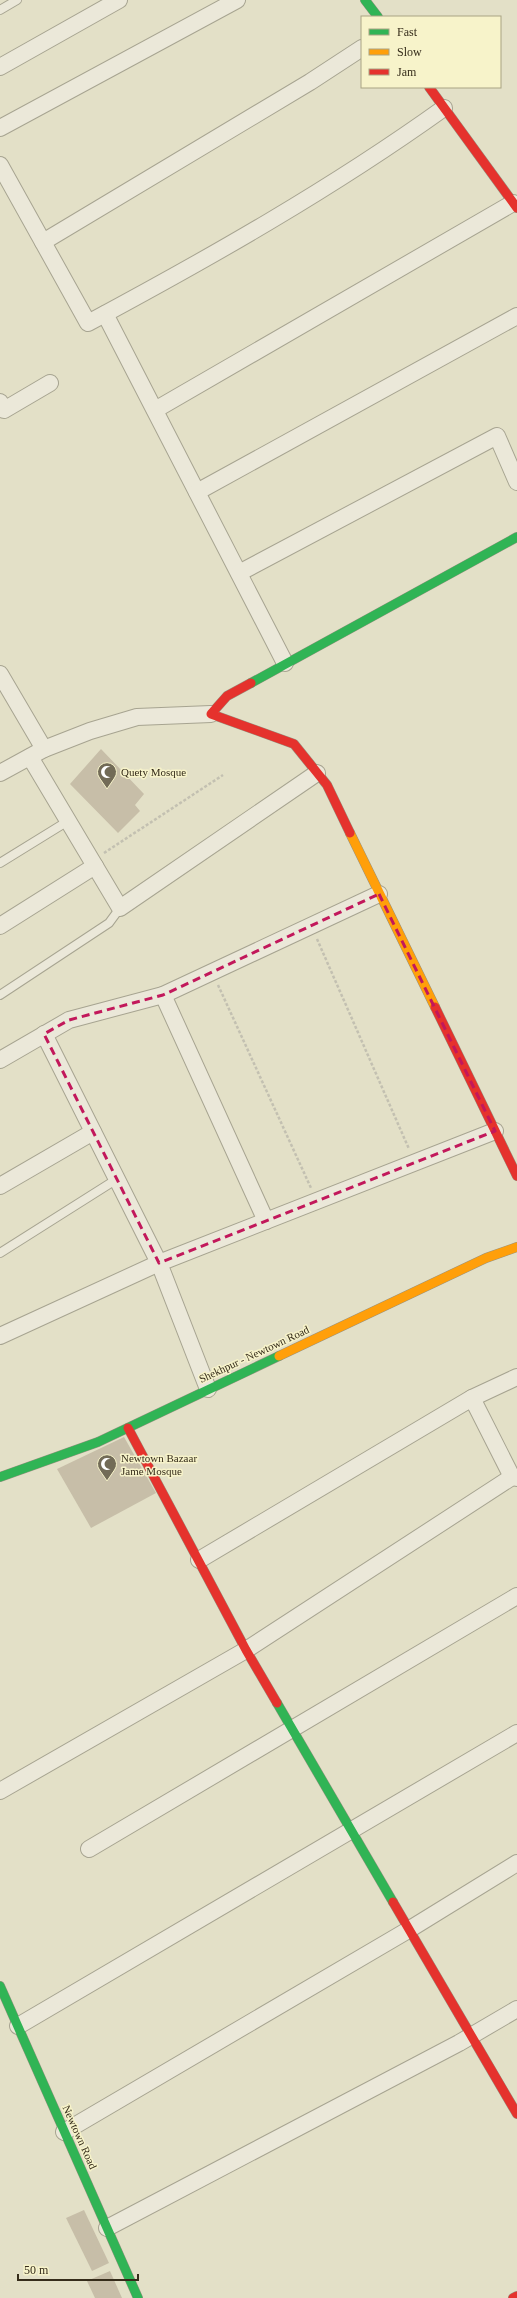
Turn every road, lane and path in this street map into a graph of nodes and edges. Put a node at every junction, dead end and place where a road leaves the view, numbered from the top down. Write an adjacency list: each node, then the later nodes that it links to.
1 (17, 0): 5 (lane)
2 (120, 0): 8 (street)
3 (237, 0): 11 (street)
4 (365, 0): 6 (street)
5 (0, 10)
6 (377, 16)
7 (361, 49): 14 (street)
8 (0, 67)
9 (430, 88): 10 (street)
10 (444, 108): 13 (street); 15 (street)
11 (0, 128)
12 (0, 165): 14 (street)
13 (515, 205): 19 (street)
14 (43, 242): 15 (street)
15 (105, 314): 19 (street)
16 (517, 316): 21 (street)
17 (50, 383): 18 (street)
18 (0, 402)
19 (155, 410): 21 (street)
20 (517, 482): 23 (street)
21 (197, 492): 23 (street)
22 (517, 537): 24 (street)
23 (238, 573): 24 (street)
24 (285, 663): 26 (street)
25 (0, 674): 27 (street)
26 (211, 714): 27 (street); 30 (street)
27 (44, 749): 28 (street)
28 (30, 757): 29 (street); 32 (street)
29 (0, 773)
30 (317, 773): 35 (street); 36 (street)
31 (223, 775): 34 (path)
32 (68, 821): 33 (lane); 34 (street)
33 (0, 862)
34 (93, 864): 36 (street); 38 (street)
35 (379, 894): 37 (street); 44 (street)
36 (120, 908): 40 (lane)
37 (311, 925): 39 (street); 46 (path)
38 (0, 926)
39 (212, 972): 41 (street); 50 (path)
40 (0, 995)
41 (163, 995): 42 (street); 51 (street)
42 (44, 1034): 43 (street); 45 (street)
43 (0, 1060)
44 (495, 1131): 46 (street); 47 (street)
45 (93, 1132): 48 (street); 49 (street)
46 (414, 1162): 50 (street)
47 (517, 1176)
48 (117, 1179): 53 (lane); 54 (street)
49 (0, 1186)
50 (316, 1201): 51 (street)
51 (266, 1221): 54 (street)
52 (517, 1246): 57 (street, Shekhpur - Newtown Road)
53 (0, 1253)
54 (160, 1263): 55 (street); 57 (street)
55 (0, 1336)
56 (517, 1377): 58 (street)
57 (208, 1389): 59 (street, Shekhpur - Newtown Road)
58 (472, 1398): 61 (street); 62 (street)
59 (128, 1428): 60 (street, Shekhpur - Newtown Road); 62 (street)
60 (0, 1477)
61 (514, 1478): 64 (street)
62 (200, 1560): 64 (street)
63 (517, 1596): 65 (street)
64 (246, 1650): 65 (street); 67 (street)
65 (292, 1729): 68 (street); 69 (street)
66 (517, 1733): 68 (street)
67 (0, 1791)
68 (352, 1831): 71 (street); 74 (street)
69 (90, 1850)
70 (517, 1863): 71 (street)
71 (410, 1929): 75 (street); 77 (street)
72 (0, 1986): 74 (street, Newtown Road)
73 (517, 2009): 75 (street)
74 (18, 2026): 77 (street, Newtown Road)
75 (472, 2036): 76 (street); 78 (street)
76 (517, 2114)
77 (64, 2132): 78 (street, Newtown Road)
78 (107, 2228): 80 (street, Newtown Road)
79 (517, 2296): 81 (street)
80 (138, 2298)
81 (513, 2298)

